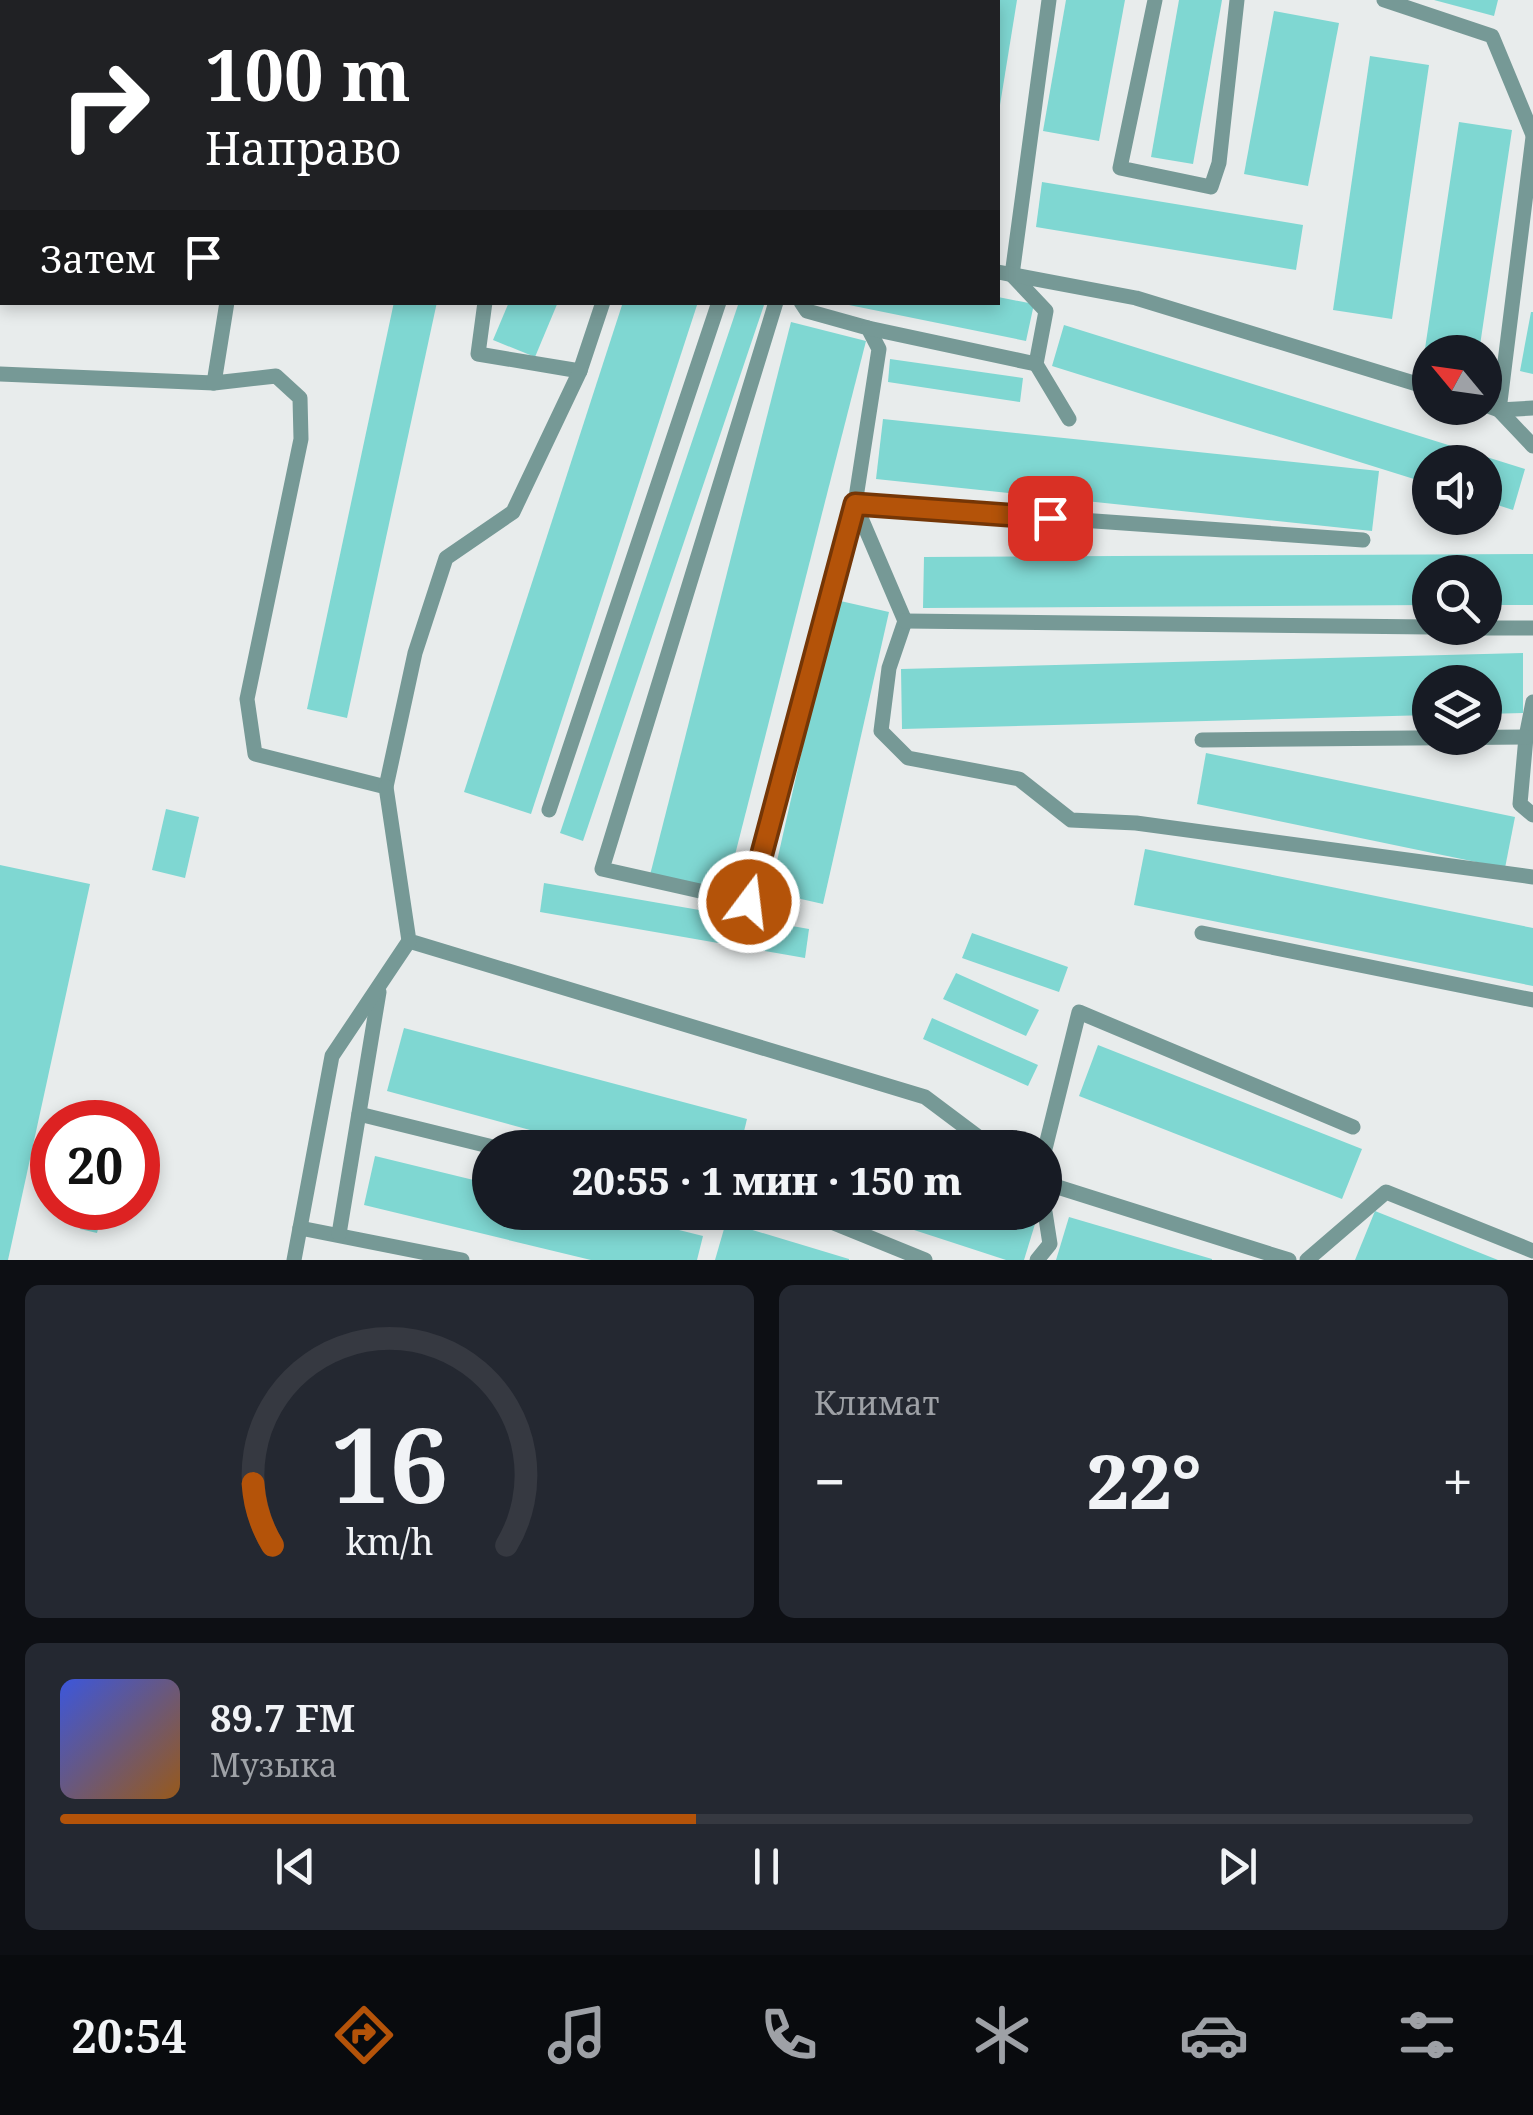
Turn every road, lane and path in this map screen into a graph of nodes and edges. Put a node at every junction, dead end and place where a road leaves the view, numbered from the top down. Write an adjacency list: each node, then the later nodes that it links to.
1 (1049, 0): 6 (lane)
2 (1155, 0): 3 (lane)
3 (1237, 0)
4 (1384, 0): 5 (lane)
5 (1533, 136): 14 (lane)
6 (1005, 274): 15 (lane); 18 (lane)
7 (227, 305): 19 (lane)
8 (485, 305): 16 (lane)
9 (601, 305): 16 (lane)
10 (718, 305): 35 (lane)
11 (775, 305): 25 (lane)
12 (803, 305): 13 (lane)
13 (868, 328): 15 (lane); 25 (lane)
14 (1502, 342)
15 (1036, 364): 23 (lane)
16 (580, 371): 34 (lane)
17 (0, 374): 19 (lane)
18 (1412, 382)
19 (214, 383): 34 (lane)
20 (1502, 408): 21 (lane)
21 (1533, 408)
22 (1502, 417): 24 (lane)
23 (1069, 419)
24 (1533, 446)
25 (855, 504): 26 (lane); 27 (lane)
26 (1363, 540)
27 (905, 621): 28 (lane); 37 (lane)
28 (1412, 627)
29 (1502, 628): 30 (lane)
30 (1533, 628)
31 (1533, 702): 32 (lane)
32 (1526, 737): 33 (lane); 36 (lane)
33 (1202, 740)
34 (386, 787): 39 (lane)
35 (549, 810)
36 (1533, 816)
37 (1533, 877)
38 (1202, 933): 41 (lane)
39 (409, 941): 40 (lane); 44 (lane)
40 (380, 985): 42 (lane); 48 (lane)
41 (1533, 1000)
42 (359, 1114): 46 (lane); 51 (lane)
43 (1353, 1128): 45 (lane)
44 (969, 1130)
45 (1050, 1130)
46 (472, 1142)
47 (1062, 1189): 57 (lane)
48 (300, 1228): 51 (lane); 53 (lane)
49 (851, 1230): 55 (lane)
50 (1048, 1230): 56 (lane)
51 (339, 1234): 54 (lane)
52 (1533, 1251): 58 (lane)
53 (294, 1260)
54 (462, 1260)
55 (926, 1260)
56 (1038, 1260)
57 (1289, 1260)
58 (1306, 1260)

